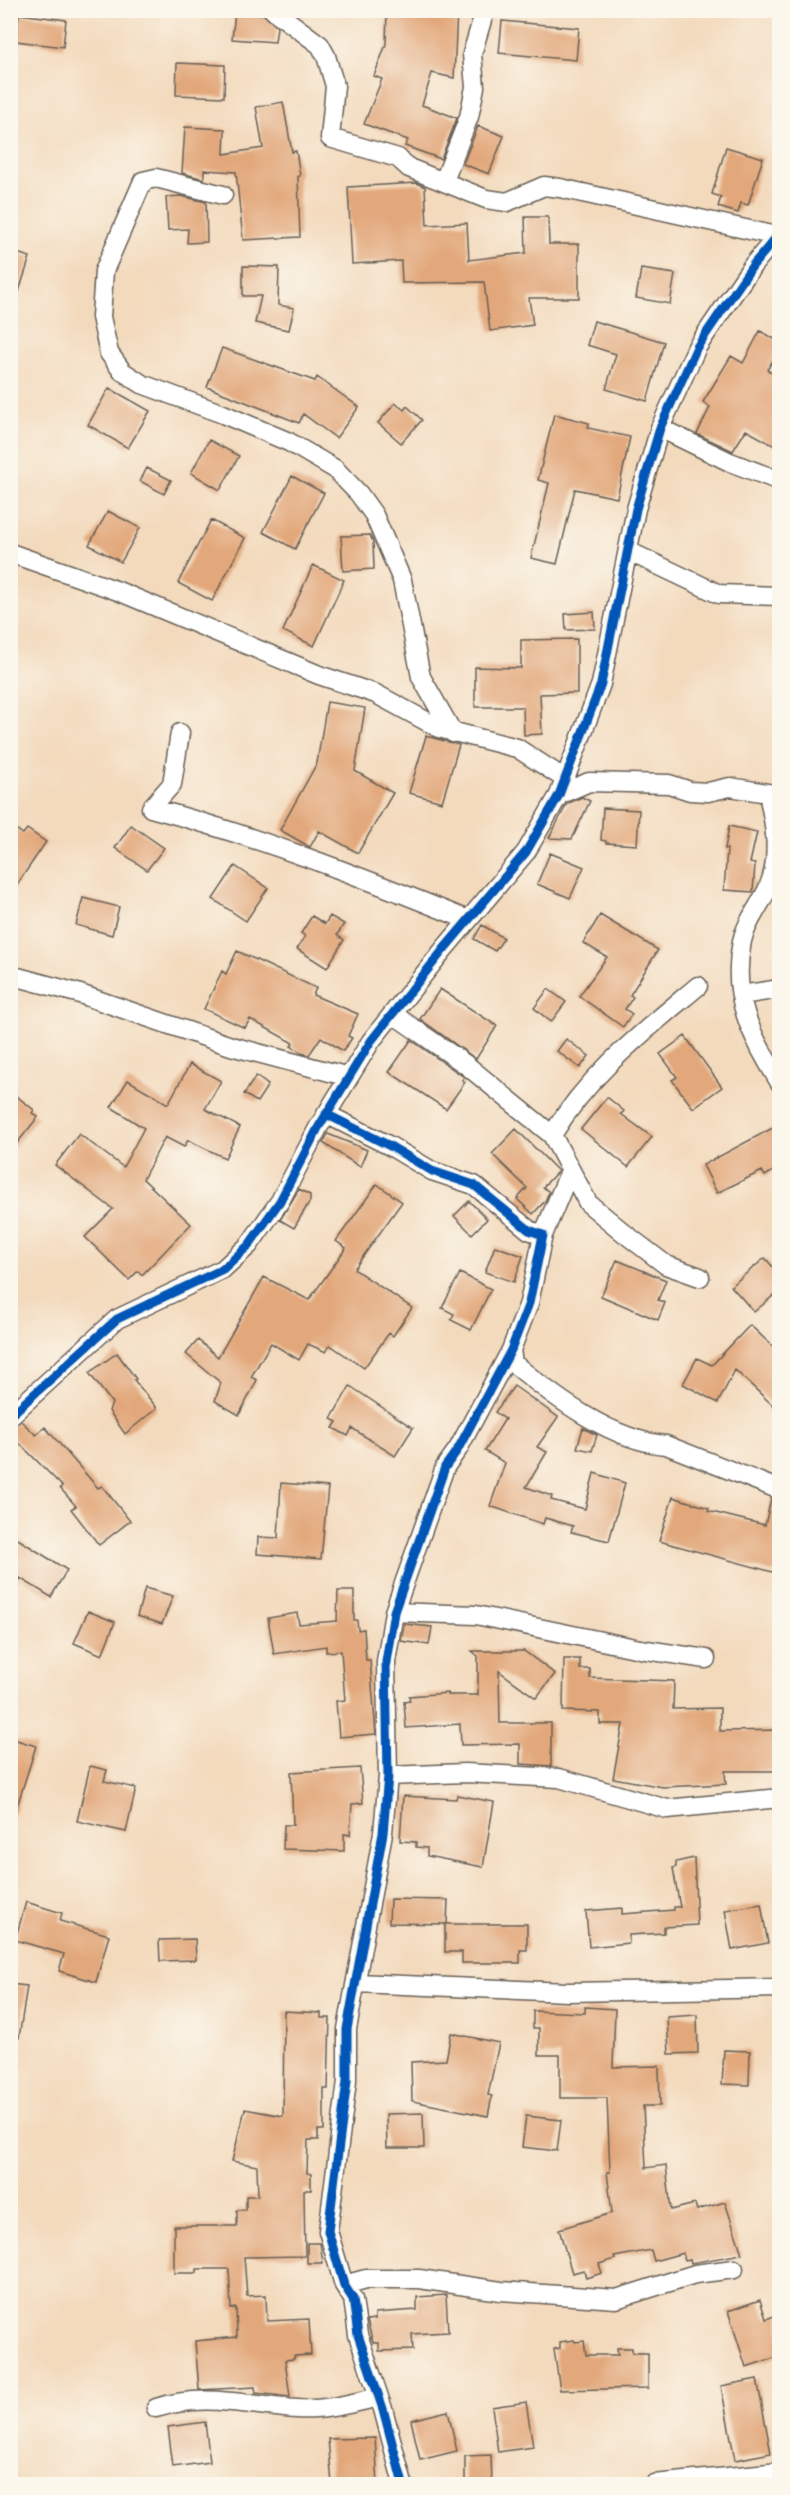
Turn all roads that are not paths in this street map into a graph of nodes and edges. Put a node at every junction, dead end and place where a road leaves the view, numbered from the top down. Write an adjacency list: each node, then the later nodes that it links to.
1 (273, 10): 3 (street)
2 (485, 10): 3 (street)
3 (444, 181): 5 (street)
4 (223, 195): 12 (street)
5 (778, 234): 6 (street)
6 (660, 428): 7 (street); 8 (street)
7 (780, 480)
8 (628, 551): 10 (street); 13 (street)
9 (10, 553): 12 (street)
10 (780, 596)
11 (180, 733): 17 (street)
12 (453, 733): 15 (street)
13 (574, 756): 14 (street); 15 (street)
14 (590, 782): 15 (street); 16 (street)
15 (562, 787): 17 (street)
16 (774, 794): 21 (street)
17 (468, 920): 22 (street)
18 (10, 975): 23 (street)
19 (698, 986): 26 (street)
20 (780, 989): 21 (street)
21 (741, 994): 24 (street)
22 (393, 1014): 23 (street); 26 (street)
23 (349, 1077): 25 (street)
24 (780, 1083)
25 (326, 1114): 28 (street); 31 (street)
26 (552, 1135): 27 (street)
27 (570, 1171): 28 (street); 29 (street)
28 (543, 1235): 30 (street)
29 (700, 1277)
30 (511, 1350): 32 (street); 33 (street)
31 (10, 1416)
32 (780, 1490)
33 (394, 1612): 34 (street); 35 (street)
34 (706, 1659)
35 (388, 1776): 36 (street); 37 (street)
36 (780, 1798)
37 (356, 1983): 38 (street); 40 (street)
38 (780, 1988)
39 (734, 2269): 40 (street)
40 (344, 2285): 41 (street)
41 (379, 2397): 42 (street); 44 (street)
42 (156, 2408)
43 (780, 2472): 45 (street)
44 (403, 2484)
45 (654, 2484)

